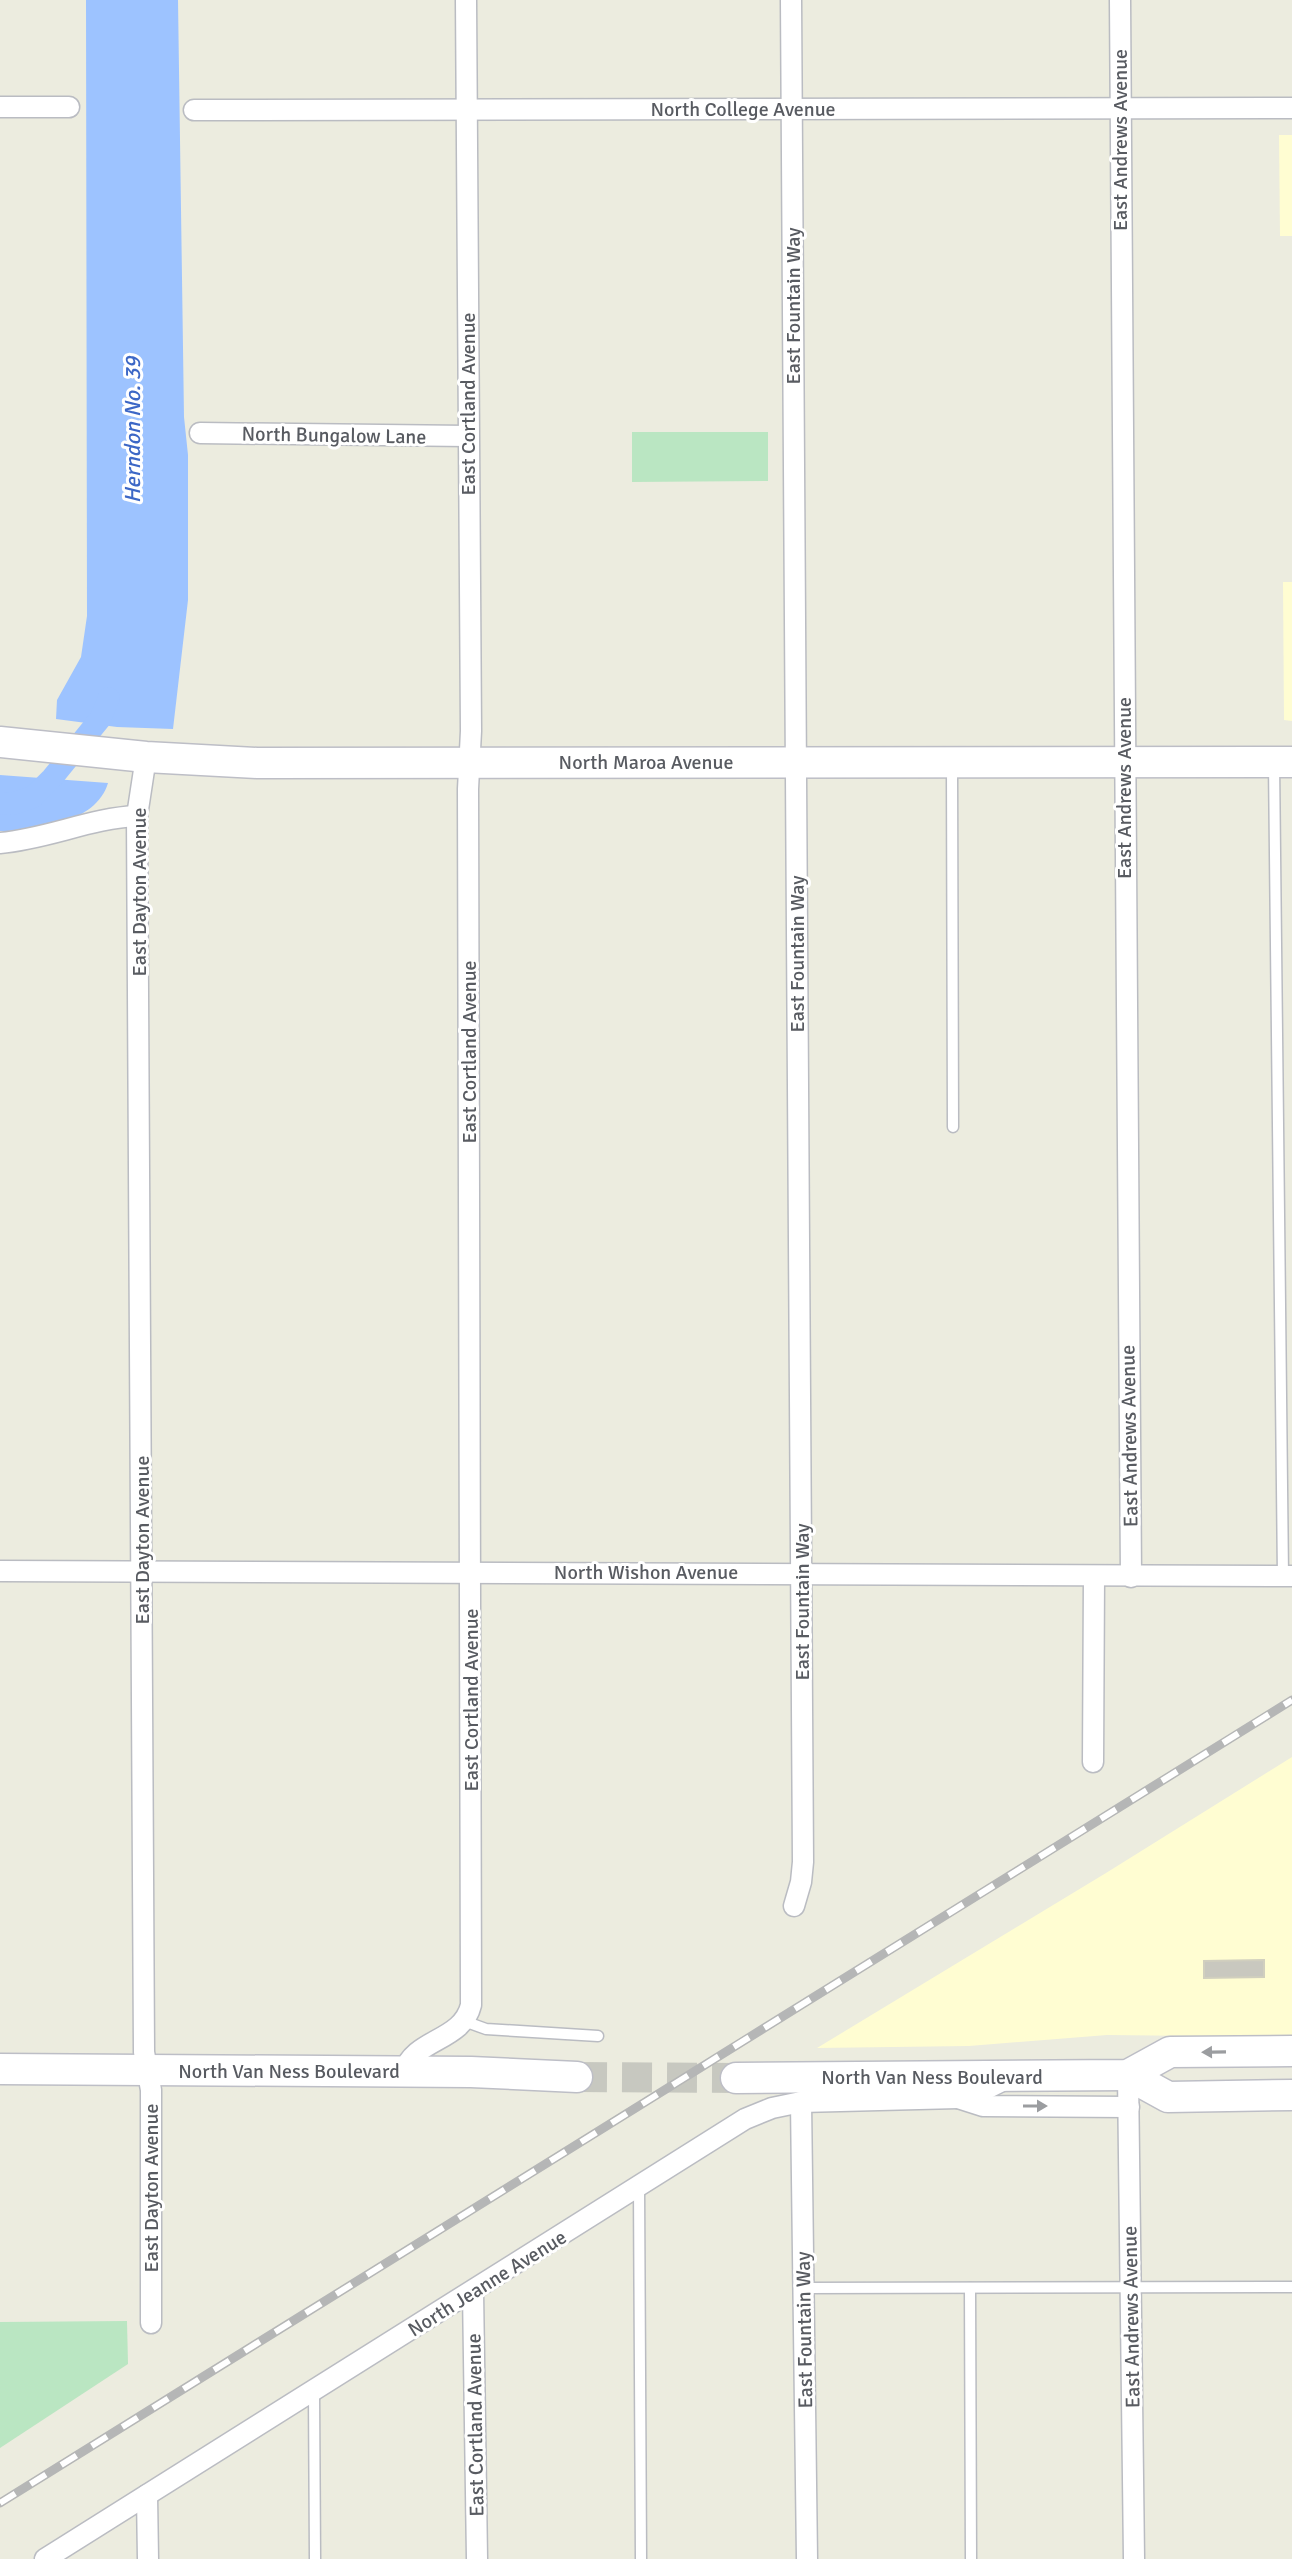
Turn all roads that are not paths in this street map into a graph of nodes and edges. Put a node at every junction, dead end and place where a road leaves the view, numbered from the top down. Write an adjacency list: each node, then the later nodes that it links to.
1 (466, 0): 10 (street, East Cortland Avenue)
2 (791, 0): 8 (street, East Fountain Way)
3 (1120, 0): 6 (street, East Andrews Avenue)
4 (0, 107): 5 (street)
5 (69, 107)
6 (1121, 108): 7 (street, North College Avenue); 8 (street, North College Avenue); 15 (street, East Andrews Avenue)
7 (1292, 108)
8 (791, 109): 10 (street, North College Avenue); 16 (street, East Fountain Way)
9 (194, 110): 10 (street, North College Avenue)
10 (466, 110): 12 (street, East Cortland Avenue)
11 (200, 433): 12 (street, North Bungalow Lane)
12 (468, 436): 19 (street, East Cortland Avenue)
13 (0, 742): 14 (street, North Maroa Avenue)
14 (146, 757): 19 (street, North Maroa Avenue); 20 (street, East Dayton Avenue)
15 (1123, 761): 17 (street, North Maroa Avenue); 18 (street, North Maroa Avenue); 29 (street, East Andrews Avenue)
16 (796, 762): 17 (street, North Maroa Avenue); 19 (street, North Maroa Avenue); 26 (street, East Fountain Way)
17 (952, 762): 22 (lane)
18 (1283, 762): 28 (lane)
19 (469, 763): 25 (street, East Cortland Avenue)
20 (137, 816): 21 (street); 24 (street, East Dayton Avenue)
21 (0, 843)
22 (953, 1127)
23 (0, 1571): 24 (street, North Wishon Avenue)
24 (142, 1572): 25 (street, North Wishon Avenue); 36 (street, East Dayton Avenue)
25 (471, 1572): 26 (street, North Wishon Avenue); 32 (street, East Cortland Avenue)
26 (802, 1572): 27 (street, North Wishon Avenue); 31 (street, East Fountain Way)
27 (1094, 1576): 29 (street, North Wishon Avenue); 30 (street)
28 (1288, 1576): 29 (street, North Wishon Avenue)
29 (1131, 1577)
30 (1093, 1762)
31 (794, 1906)
32 (464, 2021): 33 (lane); 37 (street)
33 (598, 2036)
34 (1292, 2051): 38 (street, North Van Ness Boulevard, one-way to 38)
35 (0, 2069): 36 (street, North Van Ness Boulevard)
36 (147, 2070): 37 (street, North Van Ness Boulevard); 52 (street, East Dayton Avenue)
37 (404, 2072): 40 (street, North Van Ness Boulevard)
38 (1128, 2075): 39 (street, North Van Ness Boulevard); 42 (street, North Van Ness Boulevard); 45 (street, East Andrews Avenue)
39 (1018, 2076): 41 (street, North Van Ness Boulevard); 43 (street, North Jeanne Avenue)
40 (577, 2077)
41 (736, 2078)
42 (1292, 2095)
43 (958, 2098): 44 (street, North Jeanne Avenue); 45 (street, North Jeanne Avenue, one-way to 45)
44 (801, 2102): 46 (street, North Jeanne Avenue); 48 (street, East Fountain Way)
45 (1129, 2107): 50 (street, East Andrews Avenue)
46 (639, 2187): 51 (street, North Jeanne Avenue); 59 (lane)
47 (1292, 2287): 50 (lane)
48 (803, 2288): 49 (lane); 60 (street, East Fountain Way)
49 (970, 2288): 50 (lane); 61 (lane)
50 (1131, 2288): 62 (street, East Andrews Avenue)
51 (473, 2291): 53 (street, North Jeanne Avenue); 58 (street, East Cortland Avenue)
52 (151, 2323)
53 (314, 2392): 54 (street, North Jeanne Avenue); 57 (lane)
54 (147, 2495): 55 (street, North Jeanne Avenue); 56 (street)
55 (45, 2559)
56 (148, 2559)
57 (315, 2559)
58 (477, 2559)
59 (641, 2559)
60 (807, 2559)
61 (971, 2559)
62 (1134, 2559)

